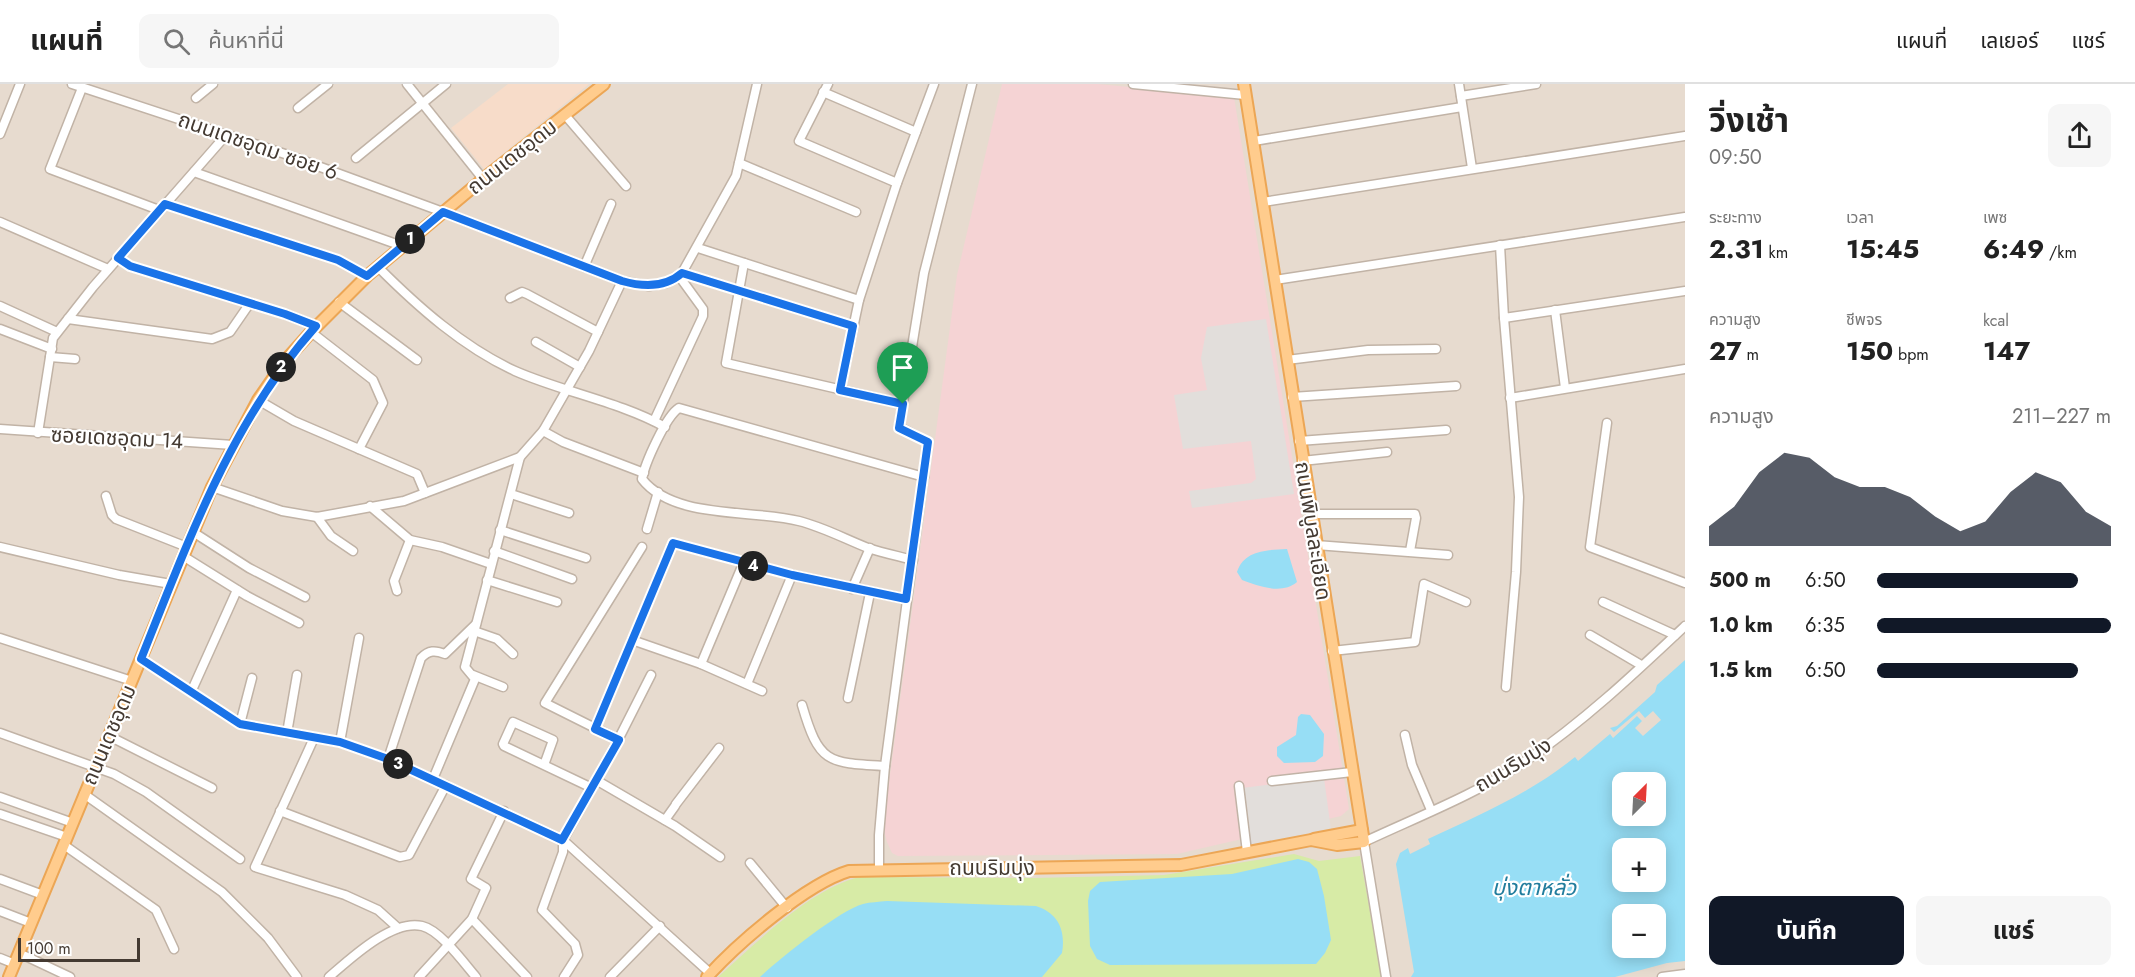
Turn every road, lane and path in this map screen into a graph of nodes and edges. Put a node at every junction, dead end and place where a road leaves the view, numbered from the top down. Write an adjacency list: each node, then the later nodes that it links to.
1 (20, 84): 24 (street)
2 (72, 84): 14 (street, ถนนเดชอุดม ซอย 6)
3 (213, 84): 18 (street)
4 (328, 84): 21 (street)
5 (407, 84): 19 (street)
6 (446, 84): 19 (street)
7 (604, 84): 22 (main road, ถนนเดชอุดม)
8 (757, 84): 29 (street)
9 (934, 84): 23 (street)
10 (972, 84): 84 (street)
11 (1133, 84): 16 (street)
12 (1459, 84): 17 (street)
13 (1536, 84): 17 (street)
14 (82, 88): 25 (street, ถนนเดชอุดม ซอย 6); 37 (street)
15 (826, 88): 23 (street); 33 (street)
16 (1245, 90): 27 (main road, ถนนพิบูลละเอียด)
17 (1461, 96): 20 (street)
18 (196, 98)
19 (423, 103): 28 (street); 32 (street)
20 (1462, 106): 27 (street); 30 (street)
21 (298, 108)
22 (565, 115): 32 (main road, ถนนเดชอุดม); 34 (street)
23 (916, 132): 33 (street)
24 (0, 134)
25 (227, 134): 31 (street); 38 (street, ถนนเดชอุดม ซอย 6)
26 (1685, 136): 30 (street)
27 (1254, 141): 35 (main road, ถนนพิบูลละเอียด)
28 (356, 158)
29 (739, 163): 39 (street); 44 (street)
30 (1472, 168): 35 (street)
31 (194, 172): 37 (street); 43 (street)
32 (483, 179): 38 (main road, ถนนเดชอุดม)
33 (897, 183): 57 (street)
34 (626, 186)
35 (1263, 202): 52 (main road, ถนนพิบูลละเอียด)
36 (611, 204): 48 (street)
37 (162, 207): 45 (street); 51 (street)
38 (443, 212): 43 (main road, ถนนเดชอุดม); 48 (street, ถนนเดชอุดม ซอย 6)
39 (856, 212)
40 (1685, 217): 42 (street)
41 (0, 222): 49 (street)
42 (1500, 245): 52 (street); 62 (street)
43 (402, 246): 47 (main road, ถนนเดชอุดม)
44 (698, 248): 46 (street); 50 (street)
45 (118, 258): 49 (street); 59 (street)
46 (744, 263): 55 (street); 57 (street)
47 (378, 267): 51 (main road, ถนนเดชอุดม); 79 (street)
48 (584, 267): 53 (street, ถนนเดชอุดม ซอย 6)
49 (108, 269): 63 (street)
50 (680, 275): 53 (street, ถนนเดชอุดม ซอย 6); 55 (street); 85 (street)
51 (367, 276): 58 (main road, ถนนเดชอุดม)
52 (1275, 280): 74 (main road, ถนนพิบูลละเอียด)
53 (622, 281): 68 (street)
54 (1685, 291): 61 (street)
55 (739, 292): 64 (street); 80 (street)
56 (510, 297): 68 (street)
57 (859, 300): 64 (street)
58 (339, 302): 66 (main road, ถนนเดชอุดม); 73 (street)
59 (250, 303): 63 (street); 66 (street)
60 (0, 306): 67 (street)
61 (1555, 310): 62 (street); 78 (street)
62 (1504, 318): 82 (street)
63 (68, 319): 67 (street)
64 (853, 326): 80 (street)
65 (0, 329): 71 (street)
66 (313, 329): 83 (main road, ถนนเดชอุดม); 94 (street)
67 (57, 332): 71 (street)
68 (598, 332): 75 (street)
69 (536, 342): 75 (street)
70 (1436, 349): 74 (street)
71 (51, 353): 72 (street); 91 (street)
72 (75, 359)
73 (417, 360)
74 (1287, 360): 81 (main road, ถนนพิบูลละเอียด)
75 (580, 367): 79 (street)
76 (1685, 369): 78 (street)
77 (1456, 386): 81 (street)
78 (1565, 388): 82 (street)
79 (567, 389): 85 (street); 90 (street)
80 (840, 390): 84 (street)
81 (1292, 397): 92 (main road, ถนนพิบูลละเอียด)
82 (1510, 398): 160 (street)
83 (258, 400): 93 (main road, ถนนเดชอุดม); 94 (street)
84 (903, 404): 99 (street)
85 (654, 421): 87 (street)
86 (1607, 423): 129 (street)
87 (665, 427): 98 (street); 99 (street)
88 (0, 429): 91 (street, ซอยเดชอุดม 14)
89 (1446, 430): 92 (street)
90 (543, 431): 96 (street); 98 (street)
91 (38, 433): 93 (street, ซอยเดชอุดม 14)
92 (1299, 441): 97 (main road, ถนนพิบูลละเอียด)
93 (233, 445): 100 (main road, ถนนเดชอุดม)
94 (359, 449): 102 (street)
95 (1387, 452): 97 (street)
96 (520, 457): 102 (street); 103 (street)
97 (1302, 461): 107 (main road, ถนนพิบูลละเอียด)
98 (644, 472): 101 (street)
99 (924, 477): 123 (street)
100 (212, 487): 108 (street); 111 (main road, ถนนเดชอุดม)
101 (658, 492): 109 (street); 116 (street)
102 (425, 493): 105 (street)
103 (511, 494): 106 (street); 110 (street)
104 (106, 496): 120 (street)
105 (370, 506): 108 (street); 112 (street)
106 (569, 513)
107 (1310, 514): 113 (main road, ถนนพิบูลละเอียด); 119 (street)
108 (317, 517): 117 (street)
109 (647, 529)
110 (500, 530): 118 (street); 122 (street)
111 (193, 532): 120 (main road, ถนนเดชอุดม); 135 (street)
112 (410, 540): 124 (street); 133 (street)
113 (1316, 545): 119 (street); 148 (main road, ถนนพิบูลละเอียด)
114 (0, 547): 130 (street)
115 (642, 547): 166 (street)
116 (870, 548): 123 (street); 131 (street)
117 (353, 551)
118 (494, 551): 124 (street); 127 (street)
119 (1410, 551): 121 (street)
120 (185, 552): 130 (main road, ถนนเดชอุดม); 132 (street)
121 (1448, 555)
122 (586, 558)
123 (913, 560): 136 (street)
124 (491, 564): 128 (street)
125 (743, 564): 126 (street); 147 (street); 151 (street)
126 (792, 575): 131 (street); 158 (street)
127 (572, 579)
128 (487, 580): 137 (street); 142 (street)
129 (1685, 582)
130 (171, 584): 150 (main road, ถนนเดชอุดม)
131 (852, 589): 134 (street)
132 (237, 590): 140 (street); 161 (street)
133 (397, 591)
134 (870, 593): 136 (street); 163 (street)
135 (305, 597)
136 (906, 599): 177 (street)
137 (557, 602)
138 (1466, 602): 148 (street)
139 (1603, 602): 144 (street)
140 (299, 623)
141 (1685, 626): 144 (street, ถนนริมบุ่ง)
142 (475, 627): 149 (street); 154 (street); 175 (street)
143 (1590, 635): 152 (street)
144 (1675, 635): 152 (street, ถนนริมบุ่ง)
145 (359, 638): 173 (street)
146 (0, 639): 157 (street)
147 (632, 640): 151 (street); 166 (street)
148 (1332, 651): 179 (main road, ถนนพิบูลละเอียด)
149 (513, 654)
150 (141, 659): 157 (main road, ถนนเดชอุดม); 161 (street)
151 (701, 664): 158 (street)
152 (1641, 665): 188 (street, ถนนริมบุ่ง)
153 (297, 675): 168 (street)
154 (473, 675): 159 (street); 180 (street)
155 (651, 675): 172 (street)
156 (252, 678): 165 (street)
157 (132, 681): 170 (main road, ถนนเดชอุดม)
158 (747, 684): 162 (street)
159 (503, 687)
160 (1506, 687)
161 (192, 690): 165 (street)
162 (762, 691)
163 (848, 698)
164 (802, 705): 177 (street)
165 (240, 724): 168 (street)
166 (595, 729): 172 (street)
167 (0, 733): 178 (street)
168 (287, 733): 171 (street)
169 (1405, 735): 188 (street)
170 (109, 736): 178 (main road, ถนนเดชอุดม); 185 (street)
171 (314, 738): 173 (street); 189 (street)
172 (619, 740): 182 (street)
173 (340, 742): 175 (street)
174 (719, 748): 192 (street)
175 (388, 759): 180 (street)
176 (544, 765): 176 (street); 182 (street)
177 (885, 766): 203 (street)
178 (96, 767): 186 (main road, ถนนเดชอุดม); 201 (street)
179 (1352, 772): 181 (street); 194 (main road, ถนนพิบูลละเอียด)
180 (433, 779): 183 (street)
181 (1272, 781)
182 (594, 784): 192 (street); 195 (street)
183 (446, 785): 189 (street); 190 (street)
184 (1239, 786): 199 (street)
185 (212, 788)
186 (84, 794): 193 (main road, ถนนเดชอุดม); 222 (street)
187 (0, 797): 193 (street)
188 (1431, 810): 198 (street, ถนนริมบุ่ง)
189 (280, 811): 211 (street)
190 (504, 811): 195 (street); 208 (street)
191 (0, 814): 197 (street)
192 (665, 820): 200 (street)
193 (73, 823): 197 (main road, ถนนเดชอุดม)
194 (1362, 830): 196 (main road, ถนนริมบุ่ง); 198 (main road, ถนนพิบูลละเอียด)
195 (562, 840): 210 (street); 226 (street)
196 (1311, 840): 198 (main road, ถนนริมบุ่ง); 199 (main road, ถนนริมบุ่ง)
197 (65, 841): 205 (main road, ถนนเดชอุดม); 213 (street)
198 (1364, 842): 228 (street, ถนนพิบูลละเอียด)
199 (1247, 852): 203 (main road, ถนนริมบุ่ง)
200 (720, 857)
201 (240, 859)
202 (750, 863): 206 (street)
203 (879, 869): 206 (main road, ถนนริมบุ่ง)
204 (0, 879): 205 (street)
205 (43, 895): 209 (main road, ถนนเดชอุดม)
206 (787, 908): 219 (main road, ถนนริมบุ่ง)
207 (0, 911): 209 (street)
208 (472, 919): 212 (street); 225 (street)
209 (32, 923): 214 (main road, ถนนเดชอุดม)
210 (660, 926): 219 (street); 227 (street)
211 (398, 928): 212 (street); 223 (street)
212 (448, 944): 218 (street); 224 (street)
213 (174, 949)
214 (19, 953): 216 (main road, ถนนเดชอุดม); 221 (street)
215 (0, 958): 216 (street)
216 (15, 964): 220 (main road, ถนนเดชอุดม)
217 (1685, 974): 229 (street)
218 (472, 975)
219 (709, 975)
220 (9, 977)
221 (70, 977)
222 (297, 977)
223 (329, 977)
224 (419, 977)
225 (527, 977)
226 (564, 977)
227 (610, 977)
228 (1386, 977)
229 (1662, 977)

